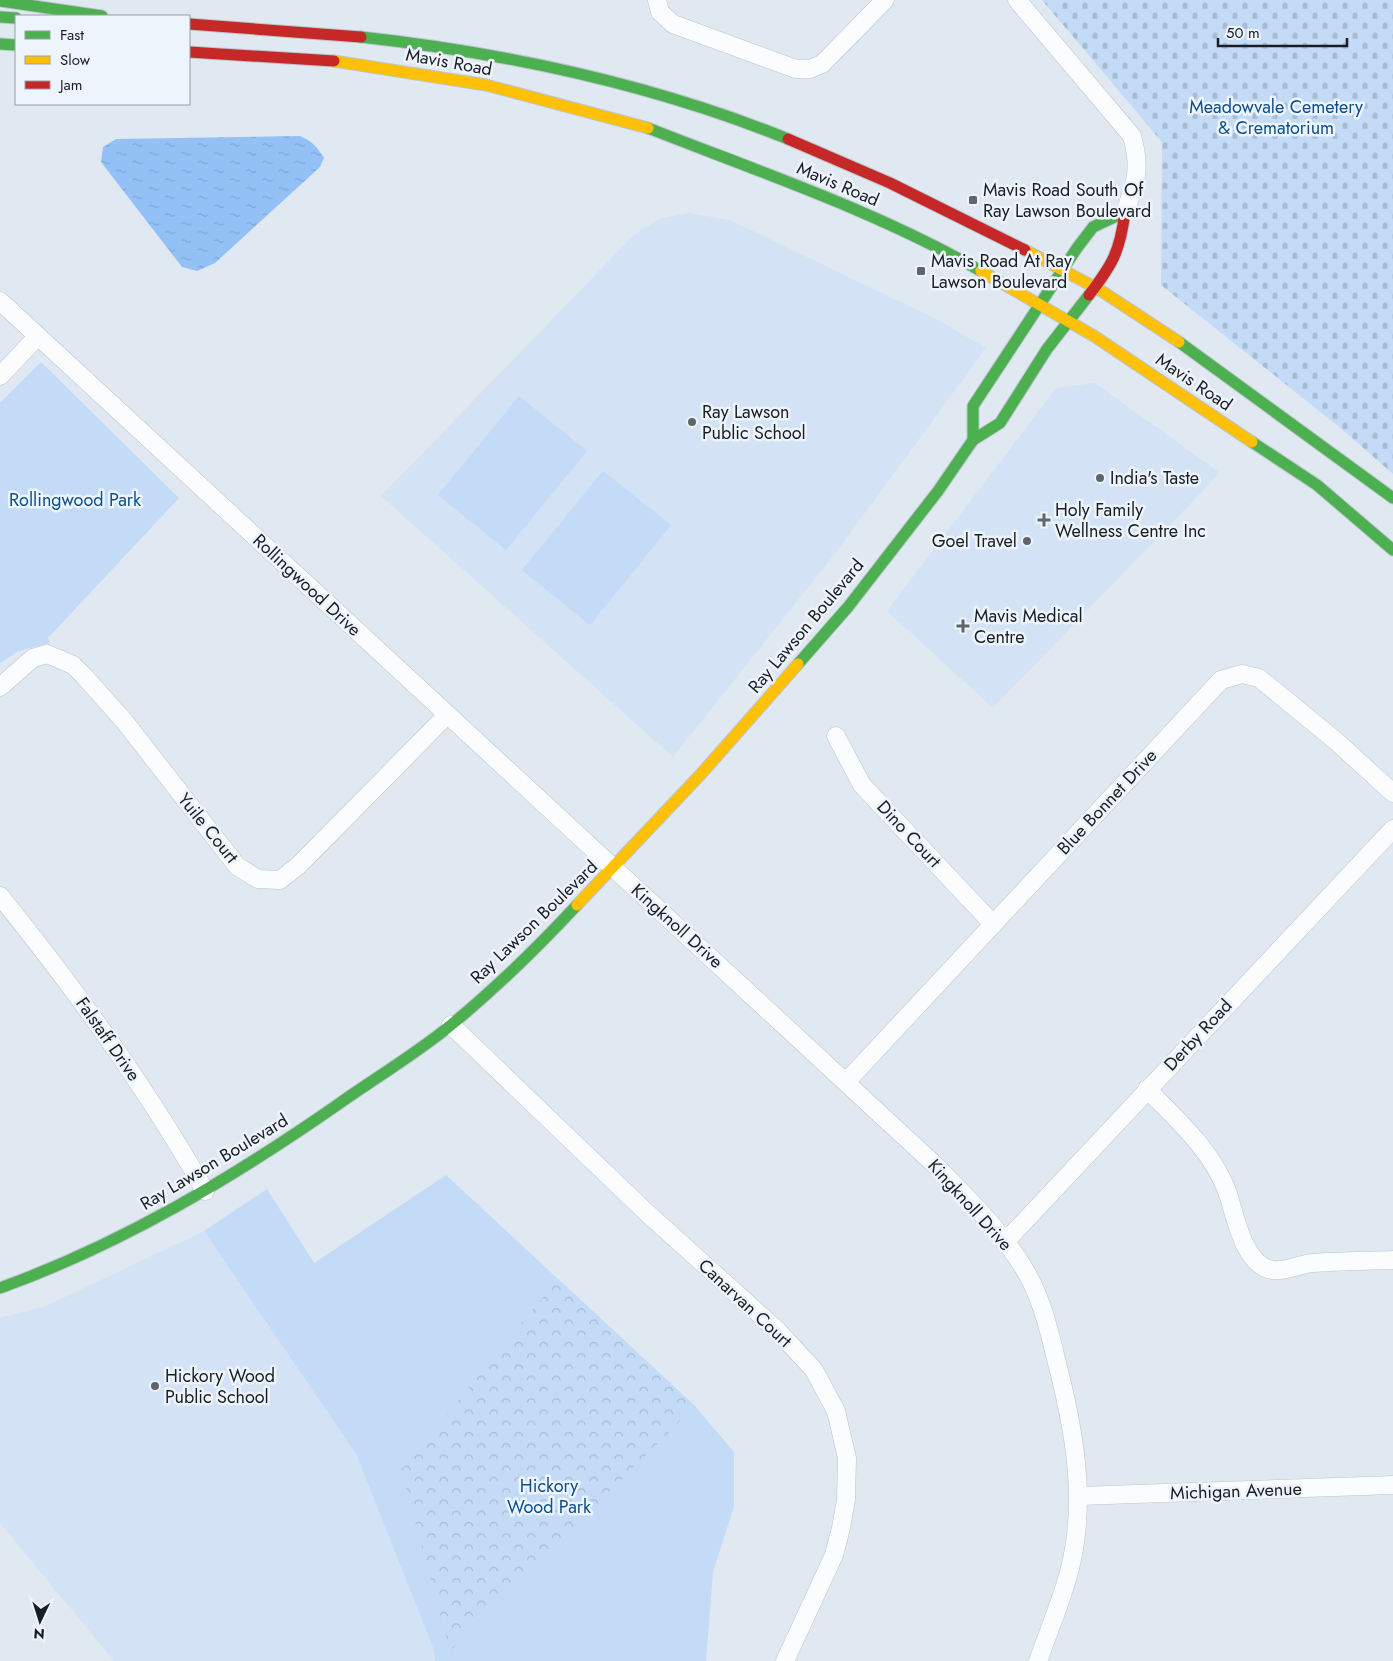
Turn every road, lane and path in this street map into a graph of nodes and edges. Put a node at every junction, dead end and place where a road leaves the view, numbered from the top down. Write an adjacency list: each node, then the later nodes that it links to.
1 (657, 0): 2 (street)
2 (885, 0)
3 (1017, 0): 12 (street)
4 (0, 1): 5 (main road)
5 (95, 15)
6 (0, 17): 7 (main road)
7 (15, 18)
8 (190, 24): 13 (main road, Mavis Road)
9 (0, 44): 10 (main road)
10 (15, 44)
11 (190, 52): 16 (main road, Mavis Road)
12 (1125, 212): 13 (main road); 14 (main road, Ray Lawson Boulevard)
13 (1063, 270): 14 (main road, Mavis Road); 16 (main road)
14 (1094, 288): 17 (main road, Ray Lawson Boulevard); 21 (main road, Mavis Road)
15 (0, 301): 18 (street, Rollingwood Drive)
16 (1040, 305): 17 (main road, Mavis Road); 20 (main road)
17 (1068, 321): 20 (main road, Ray Lawson Boulevard); 22 (main road, Mavis Road)
18 (37, 337): 19 (street); 24 (street, Rollingwood Drive)
19 (0, 376)
20 (973, 440): 28 (main road, Ray Lawson Boulevard)
21 (1393, 498)
22 (1393, 550)
23 (0, 688): 24 (street, Yuile Court)
24 (447, 715): 28 (street, Rollingwood Drive)
25 (836, 736): 30 (street, Dino Court)
26 (1393, 793): 30 (street, Blue Bonnet Drive)
27 (1393, 828): 33 (street, Derby Road)
28 (614, 868): 31 (main road, Ray Lawson Boulevard); 32 (street, Kingknoll Drive)
29 (0, 896): 34 (street, Falstaff Drive)
30 (993, 924): 32 (street, Blue Bonnet Drive)
31 (451, 1025): 34 (main road, Ray Lawson Boulevard); 40 (street, Canarvan Court)
32 (846, 1082): 35 (street, Kingknoll Drive)
33 (1147, 1089): 35 (street, Derby Road); 36 (street)
34 (205, 1191): 37 (main road, Ray Lawson Boulevard)
35 (1005, 1242): 39 (street, Kingknoll Drive)
36 (1393, 1260)
37 (0, 1288)
38 (1393, 1486): 39 (street, Michigan Avenue)
39 (1079, 1496): 41 (street, Kingknoll Drive)
40 (785, 1661)
41 (1038, 1661)

